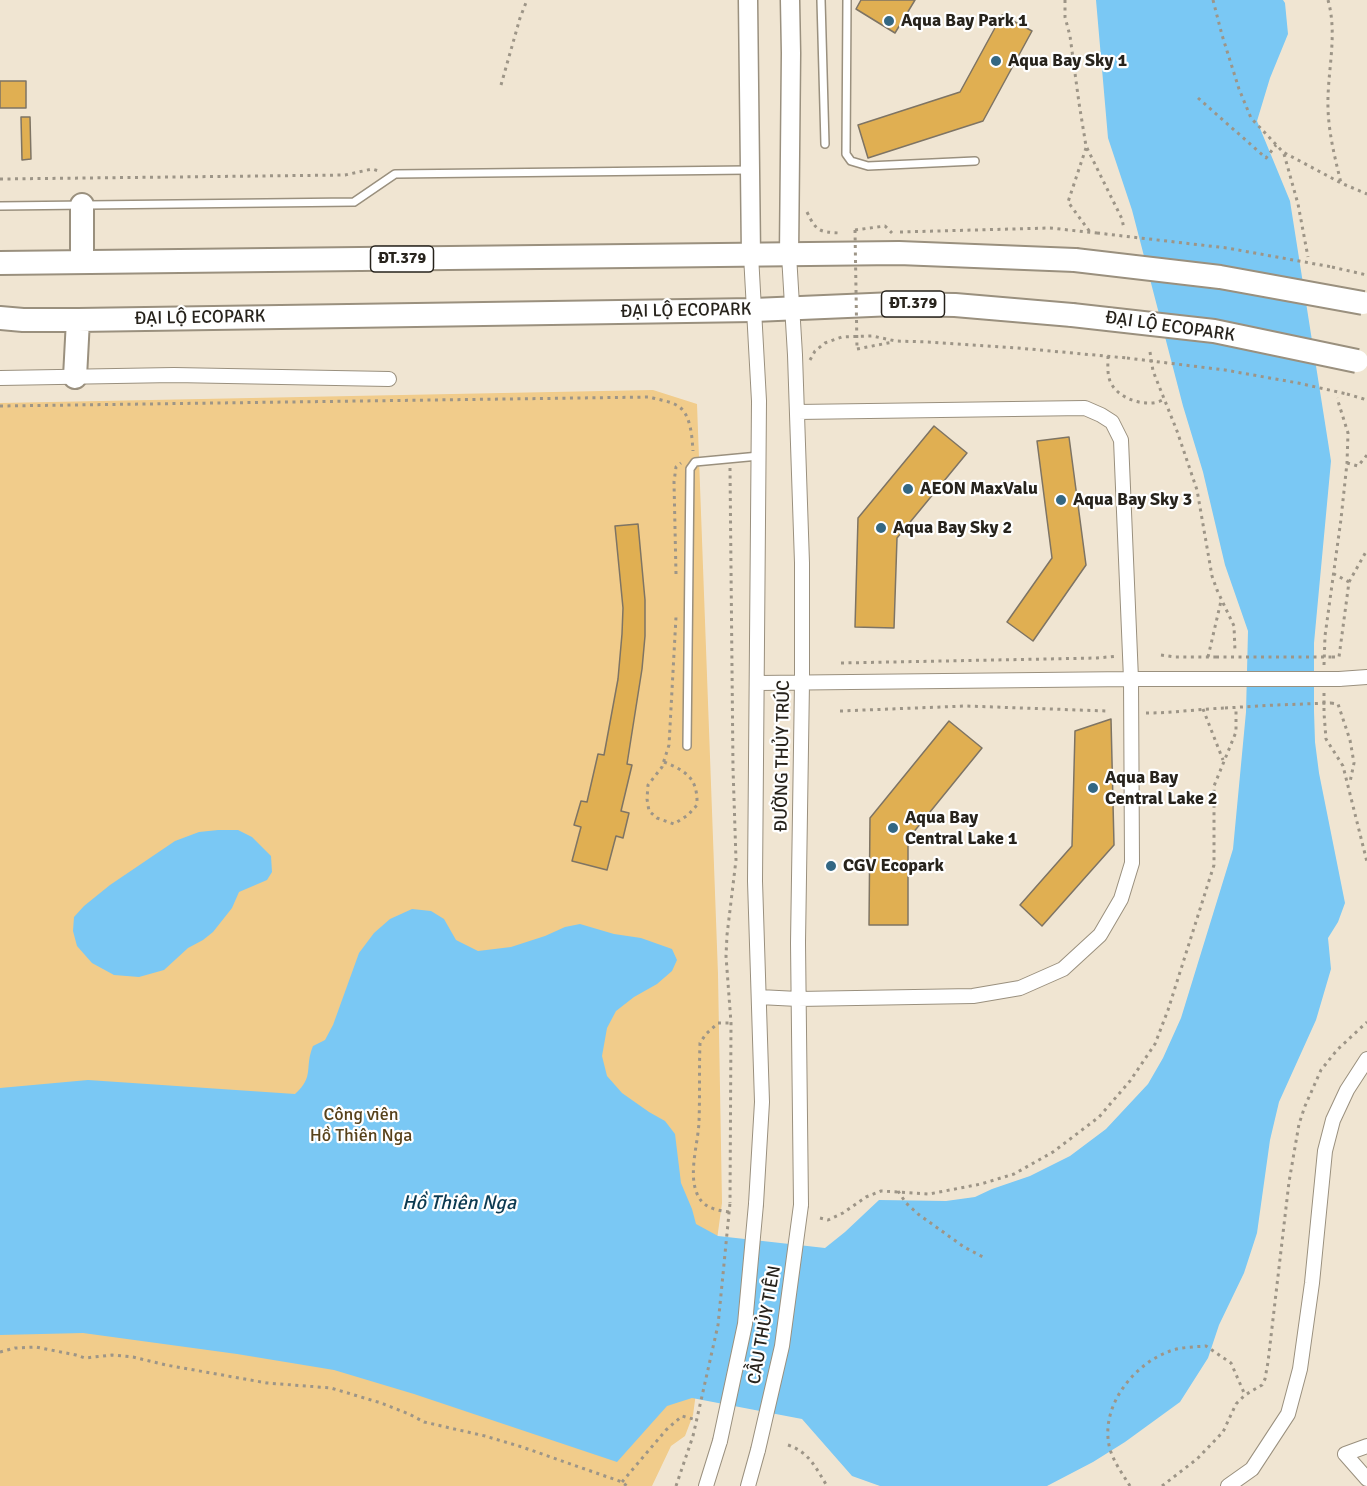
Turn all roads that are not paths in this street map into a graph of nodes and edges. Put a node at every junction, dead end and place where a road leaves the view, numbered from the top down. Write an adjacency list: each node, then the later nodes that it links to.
1 (748, 0): 7 (main road)
2 (789, 0): 11 (main road)
3 (821, 0): 5 (lane)
4 (847, 0): 6 (lane)
5 (825, 144)
6 (975, 161)
7 (750, 170): 8 (lane); 10 (main road)
8 (82, 205): 9 (lane); 13 (highway)
9 (0, 206)
10 (752, 255): 11 (highway, ĐT.379); 13 (highway, ĐT.379); 16 (street, ĐƯỜNG THỦY TRÚC)
11 (789, 255): 14 (highway, ĐT.379, bridge); 15 (street, ĐƯỜNG THỦY TRÚC)
12 (5, 262): 13 (highway, ĐT.379)
13 (82, 262)
14 (1365, 304)
15 (792, 307): 16 (highway, ĐẠI LỘ ECOPARK / ĐT.379); 21 (highway, ĐẠI LỘ ECOPARK / ĐT.379, bridge); 25 (street, ĐƯỜNG THỦY TRÚC)
16 (754, 310): 19 (highway, ĐẠI LỘ ECOPARK / ĐT.379); 26 (street, ĐƯỜNG THỦY TRÚC)
17 (0, 318): 18 (highway, ĐẠI LỘ ECOPARK / ĐT.379)
18 (23, 320): 19 (highway, ĐẠI LỘ ECOPARK / ĐT.379); 20 (highway)
19 (78, 320): 22 (highway)
20 (0, 330)
21 (1362, 362)
22 (75, 376): 23 (street); 24 (street)
23 (0, 378)
24 (389, 379)
25 (797, 412): 28 (street); 29 (street, ĐƯỜNG THỦY TRÚC)
26 (759, 456): 30 (street, ĐƯỜNG THỦY TRÚC); 31 (lane)
27 (1367, 677): 28 (street, bridge)
28 (1131, 679): 29 (street); 33 (street)
29 (802, 682): 30 (street); 33 (street, ĐƯỜNG THỦY TRÚC)
30 (758, 683): 32 (street, ĐƯỜNG THỦY TRÚC)
31 (687, 746)
32 (759, 997): 33 (street); 35 (street, ĐƯỜNG THỦY TRÚC)
33 (798, 999): 36 (street, ĐƯỜNG THỦY TRÚC)
34 (1367, 1059): 41 (street)
35 (756, 1204): 39 (street, CẦU THỦY TIÊN, bridge)
36 (801, 1205): 40 (street, CẦU THỦY TIÊN, bridge)
37 (1367, 1446): 38 (street)
38 (1367, 1479)
39 (706, 1486)
40 (748, 1486)
41 (1228, 1486)

